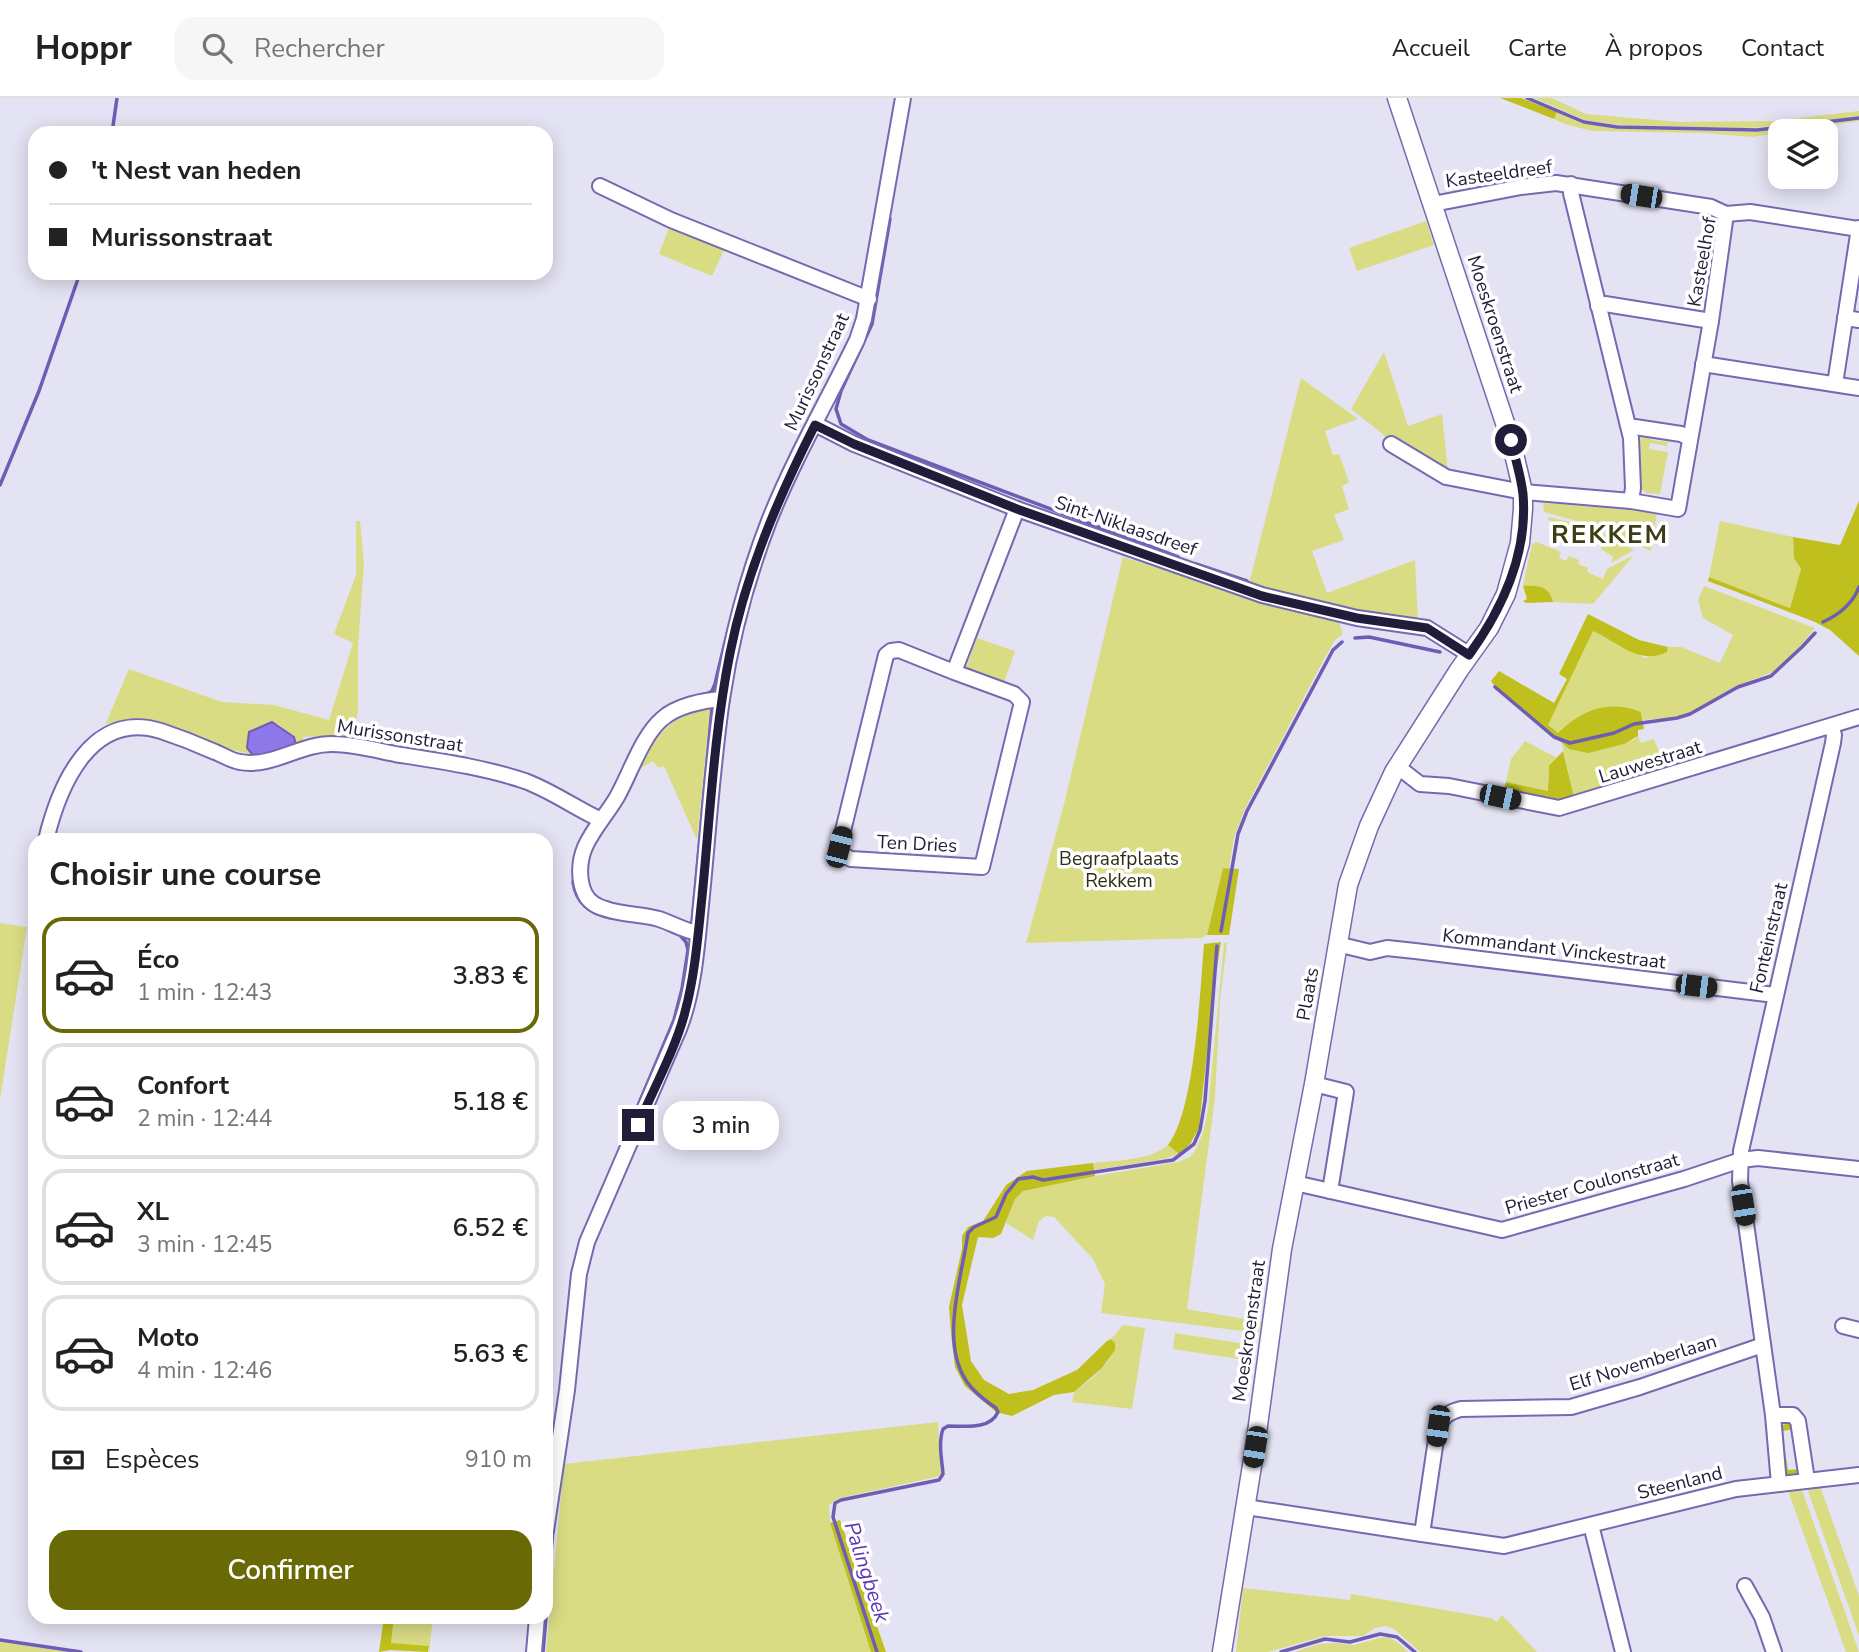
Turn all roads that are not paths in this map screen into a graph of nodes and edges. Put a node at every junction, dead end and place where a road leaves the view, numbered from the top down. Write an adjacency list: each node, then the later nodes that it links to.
1 (903, 98): 8 (street, Murissonstraat)
2 (1397, 98): 5 (main road, Moeskroenstraat)
3 (1571, 184): 5 (street, Kasteeldreef); 6 (street, Kasteeldreef); 9 (street, Kasteeldreef)
4 (600, 186): 8 (street, Murissonstraat)
5 (1433, 204): 19 (main road, Moeskroenstraat)
6 (1726, 214): 7 (street, Kasteelhof); 11 (street, Kasteelhof)
7 (1859, 228): 10 (street, Kasteelhof)
8 (869, 299): 15 (street, Murissonstraat)
9 (1598, 306): 11 (street); 16 (street, Kasteeldreef)
10 (1852, 319): 13 (street, Kasteelhof)
11 (1711, 321): 12 (street, Kasteelhof)
12 (1703, 364): 13 (street); 17 (street, Kasteelhof)
13 (1835, 384): 14 (street)
14 (1859, 388)
15 (815, 425): 21 (street, Sint-Niklaasdreef); 24 (street, Murissonstraat)
16 (1629, 429): 17 (street); 20 (street, Kasteeldreef)
17 (1689, 438): 20 (street)
18 (1391, 444): 19 (street)
19 (1526, 492): 20 (street); 22 (main road, Moeskroenstraat)
20 (1631, 501)
21 (1017, 509): 22 (street, Sint-Niklaasdreef); 23 (street)
22 (1469, 655): 27 (main road, Moeskroenstraat)
23 (954, 672): 23 (street, Ten Dries)
24 (722, 699): 28 (street); 30 (street, Murissonstraat)
25 (1859, 718): 26 (street, Lauwestraat)
26 (1831, 726): 27 (street, Lauwestraat); 33 (street, Fonteinstraat)
27 (1398, 771): 31 (main road, Moeskroenstraat)
28 (601, 820): 29 (street, Murissonstraat); 30 (street)
29 (48, 833)
30 (698, 933): 46 (street, Murissonstraat)
31 (1337, 944): 32 (street, Plaats); 34 (main road, Plaats)
32 (1370, 952): 33 (street, Kommandant Vinckestraat)
33 (1775, 995): 35 (street, Fonteinstraat)
34 (1314, 1084): 37 (main road, Plaats); 38 (street)
35 (1741, 1160): 36 (street, Priester Coulonstraat); 38 (street, Priester Coulonstraat); 41 (street)
36 (1859, 1170)
37 (1295, 1183): 38 (street, Priester Coulonstraat); 47 (main road, Moeskroenstraat)
38 (1330, 1191)
39 (1843, 1326): 40 (street)
40 (1859, 1330)
41 (1763, 1345): 42 (street); 49 (street, Elf Novemberlaan)
42 (1773, 1415): 44 (street); 45 (street)
43 (1859, 1475): 44 (street, Steenland)
44 (1807, 1480): 45 (street, Steenland)
45 (1779, 1483): 48 (street, Steenland)
46 (553, 1484)
47 (1246, 1507): 49 (street); 53 (main road, Moeskroenstraat)
48 (1591, 1525): 49 (street, Steenland); 54 (street)
49 (1422, 1534)
50 (1745, 1586): 55 (street)
51 (536, 1624): 52 (street)
52 (534, 1652)
53 (1222, 1652)
54 (1623, 1652)
55 (1774, 1652)

